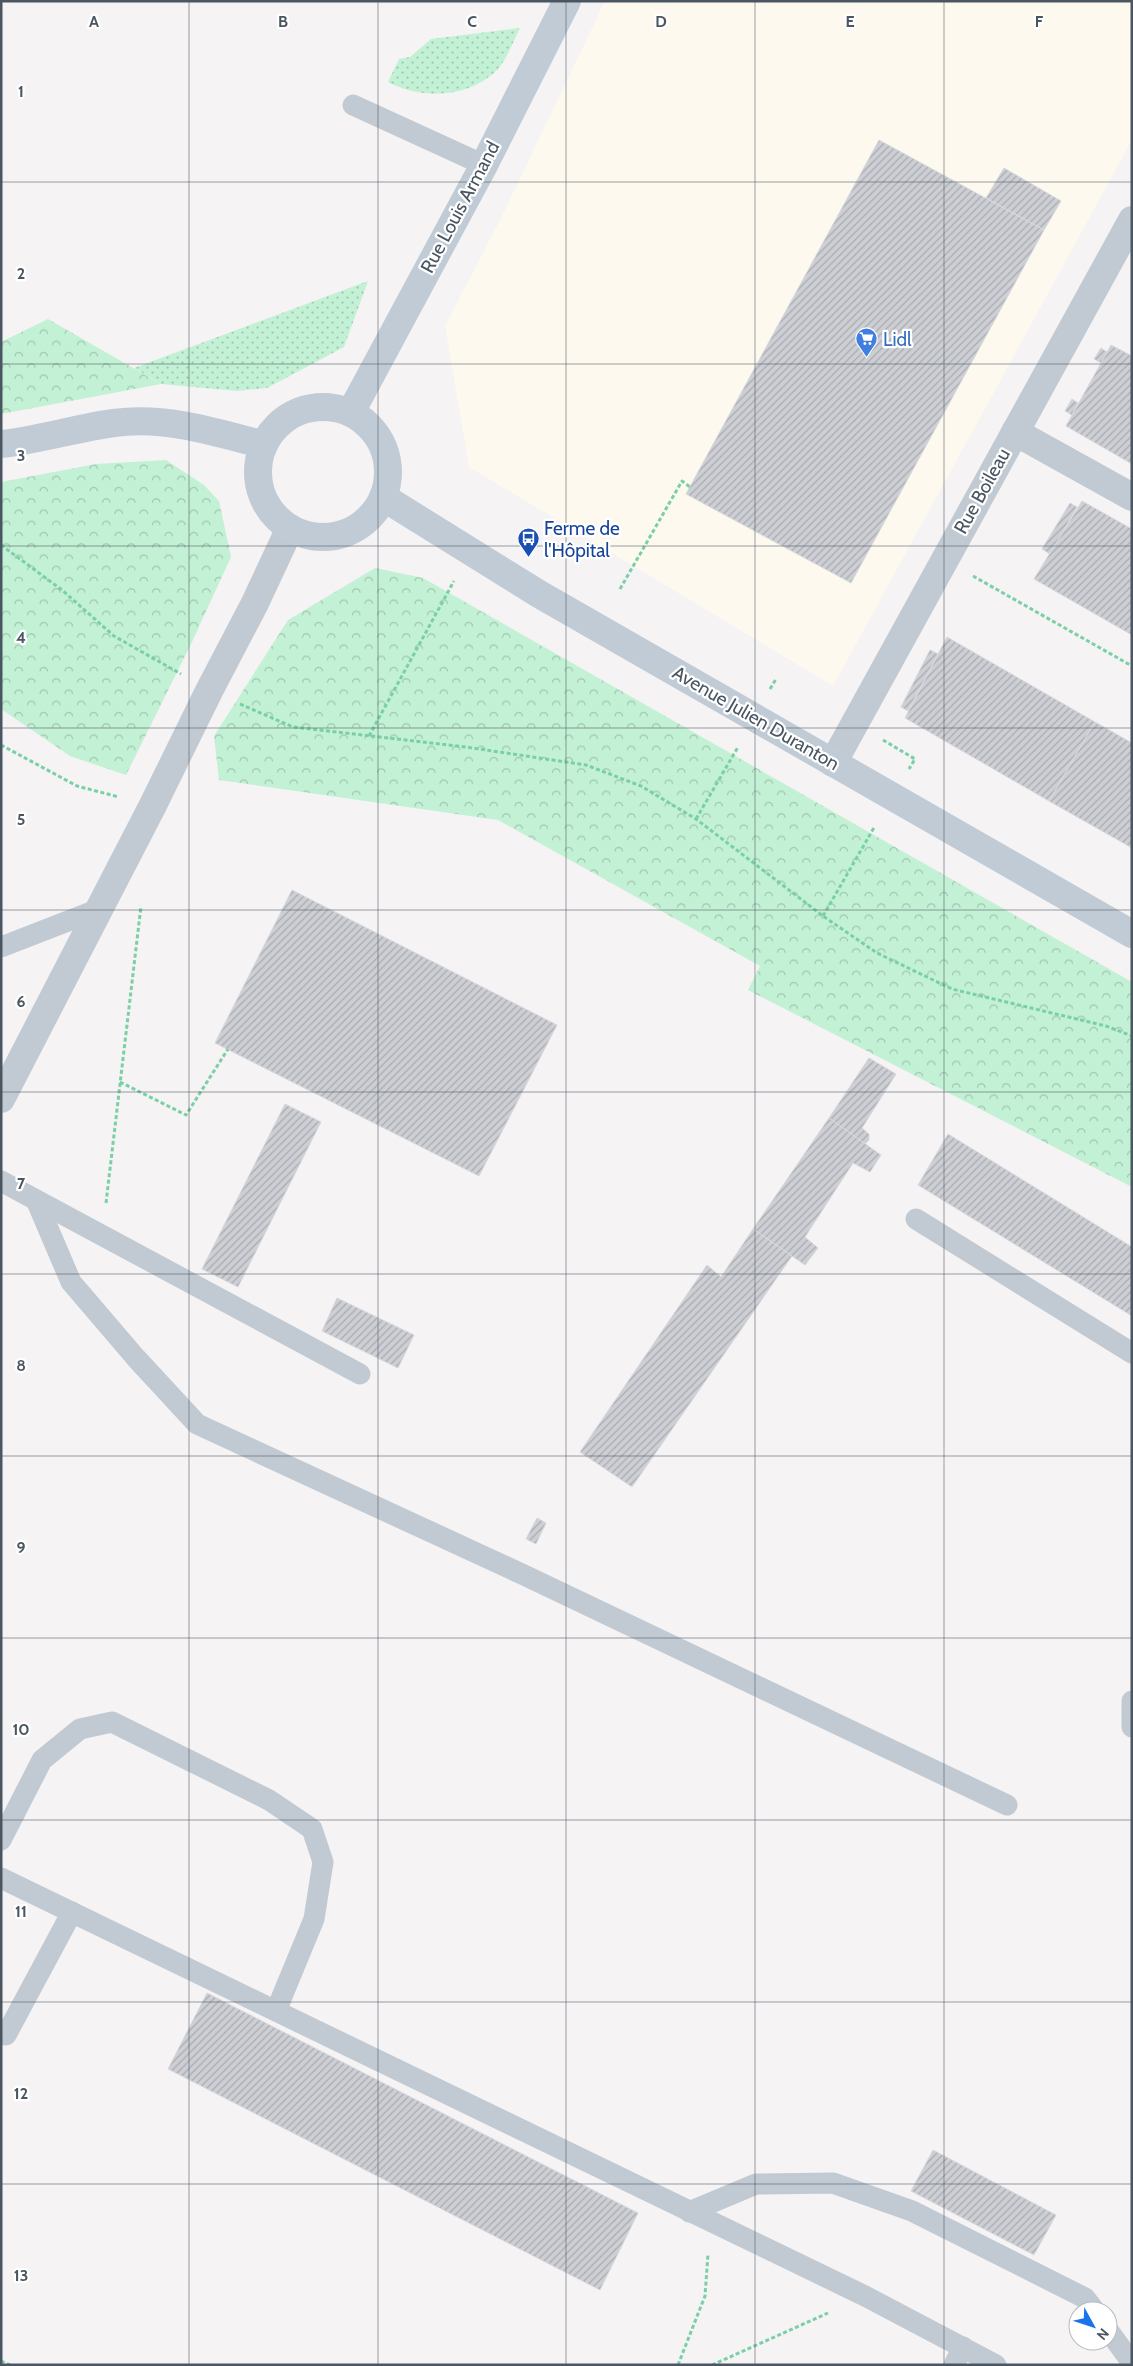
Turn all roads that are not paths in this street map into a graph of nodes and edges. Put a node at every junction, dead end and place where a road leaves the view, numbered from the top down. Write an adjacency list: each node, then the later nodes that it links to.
1 (568, 1): 3 (main road, Rue Louis Armand)
2 (353, 105): 3 (lane)
3 (484, 164): 5 (main road, Rue Louis Armand)
4 (1132, 220): 6 (street, Rue Boileau)
5 (351, 412): 8 (main road); 9 (main road)
6 (1015, 432): 10 (street); 12 (street, Rue Boileau)
7 (1, 444): 8 (main road)
8 (264, 445): 11 (main road)
9 (383, 497): 11 (main road); 12 (main road, Avenue Julien Duranton)
10 (1132, 497)
11 (290, 528): 13 (street)
12 (833, 763): 14 (main road, Avenue Julien Duranton)
13 (99, 909): 15 (lane); 16 (street)
14 (1132, 934)
15 (1, 947)
16 (1, 1099)
17 (1, 1181): 18 (lane)
18 (36, 1200): 21 (lane); 24 (lane)
19 (916, 1219): 20 (lane)
20 (1132, 1353)
21 (360, 1374)
22 (1132, 1701): 23 (lane)
23 (1132, 1727)
24 (1007, 1805)
25 (1, 1840): 28 (lane)
26 (1, 1878): 27 (lane)
27 (72, 1912): 28 (lane); 29 (lane)
28 (276, 2011): 30 (lane)
29 (6, 2035)
30 (689, 2212): 31 (lane); 33 (lane)
31 (1087, 2301)
32 (1118, 2344): 34 (lane)
33 (958, 2356): 35 (lane)
34 (1132, 2363)
35 (996, 2365)

